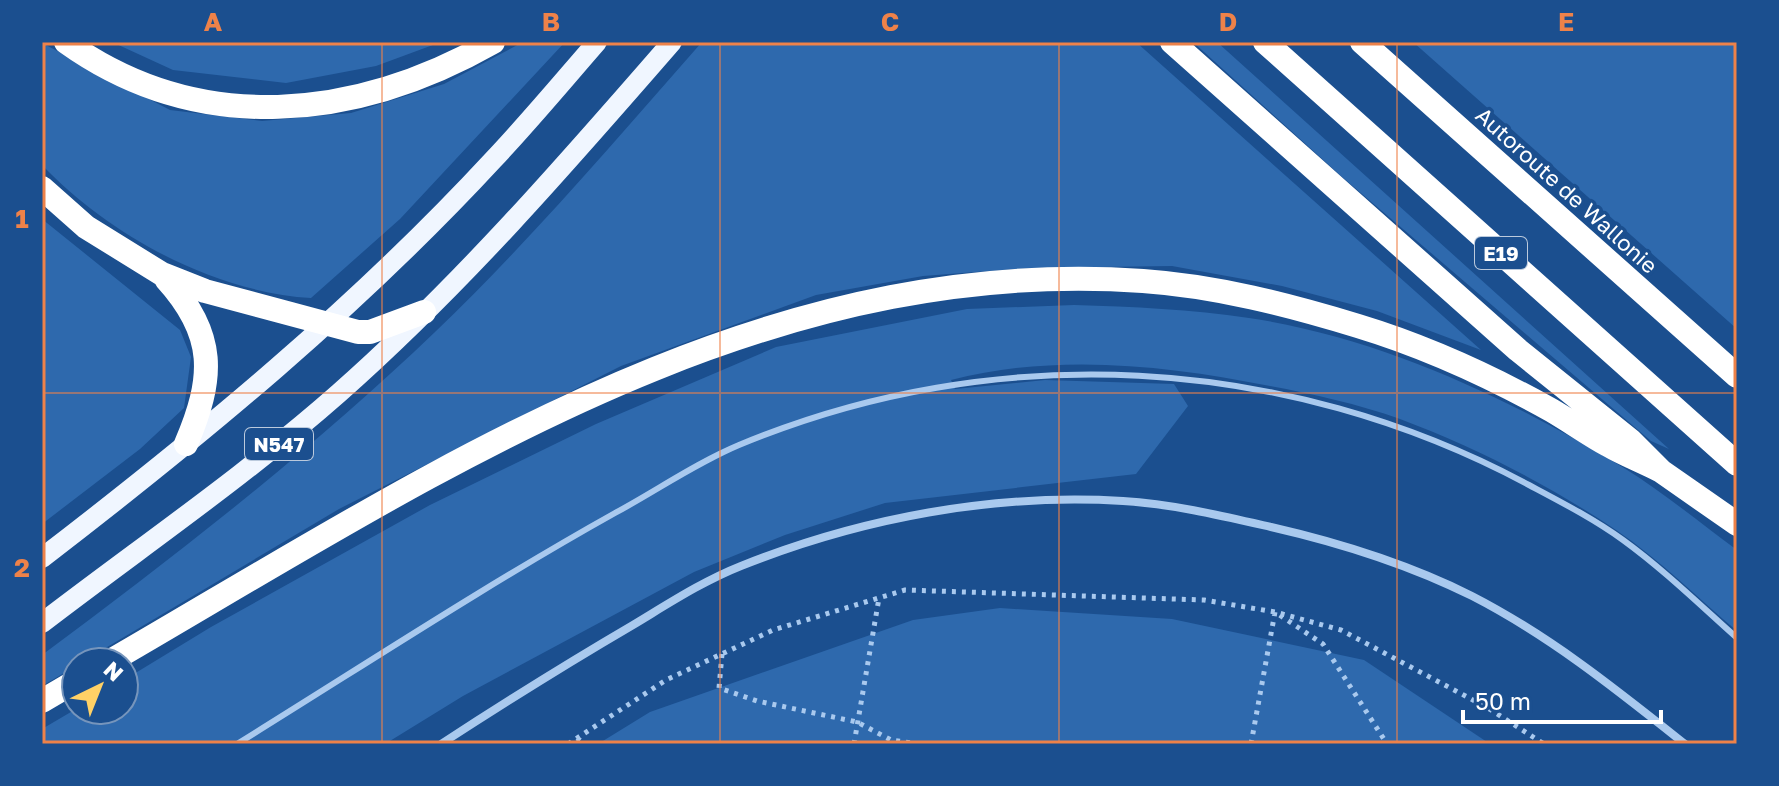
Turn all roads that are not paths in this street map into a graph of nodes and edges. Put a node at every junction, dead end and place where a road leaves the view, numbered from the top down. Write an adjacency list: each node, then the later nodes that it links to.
1 (66, 42): 2 (highway)
2 (493, 42)
3 (597, 42): 11 (main road, N547)
4 (672, 42): 10 (main road, N547)
5 (1172, 42): 15 (highway)
6 (1265, 42): 14 (highway, E19)
7 (1362, 42): 12 (highway, Autoroute de Wallonie)
8 (42, 188): 9 (highway)
9 (162, 274): 11 (highway); 13 (highway)
10 (424, 312): 11 (highway); 18 (main road, N547)
11 (326, 324): 13 (main road, N547)
12 (1737, 376)
13 (186, 444): 17 (main road, N547)
14 (1737, 464)
15 (1661, 471): 16 (highway); 20 (highway)
16 (1737, 524)
17 (42, 558)
18 (42, 623)
19 (1737, 638): 23 (lane)
20 (137, 646)
21 (60, 690): 22 (highway)
22 (42, 701)
23 (237, 744)
24 (441, 744): 25 (street)
25 (1685, 744)

